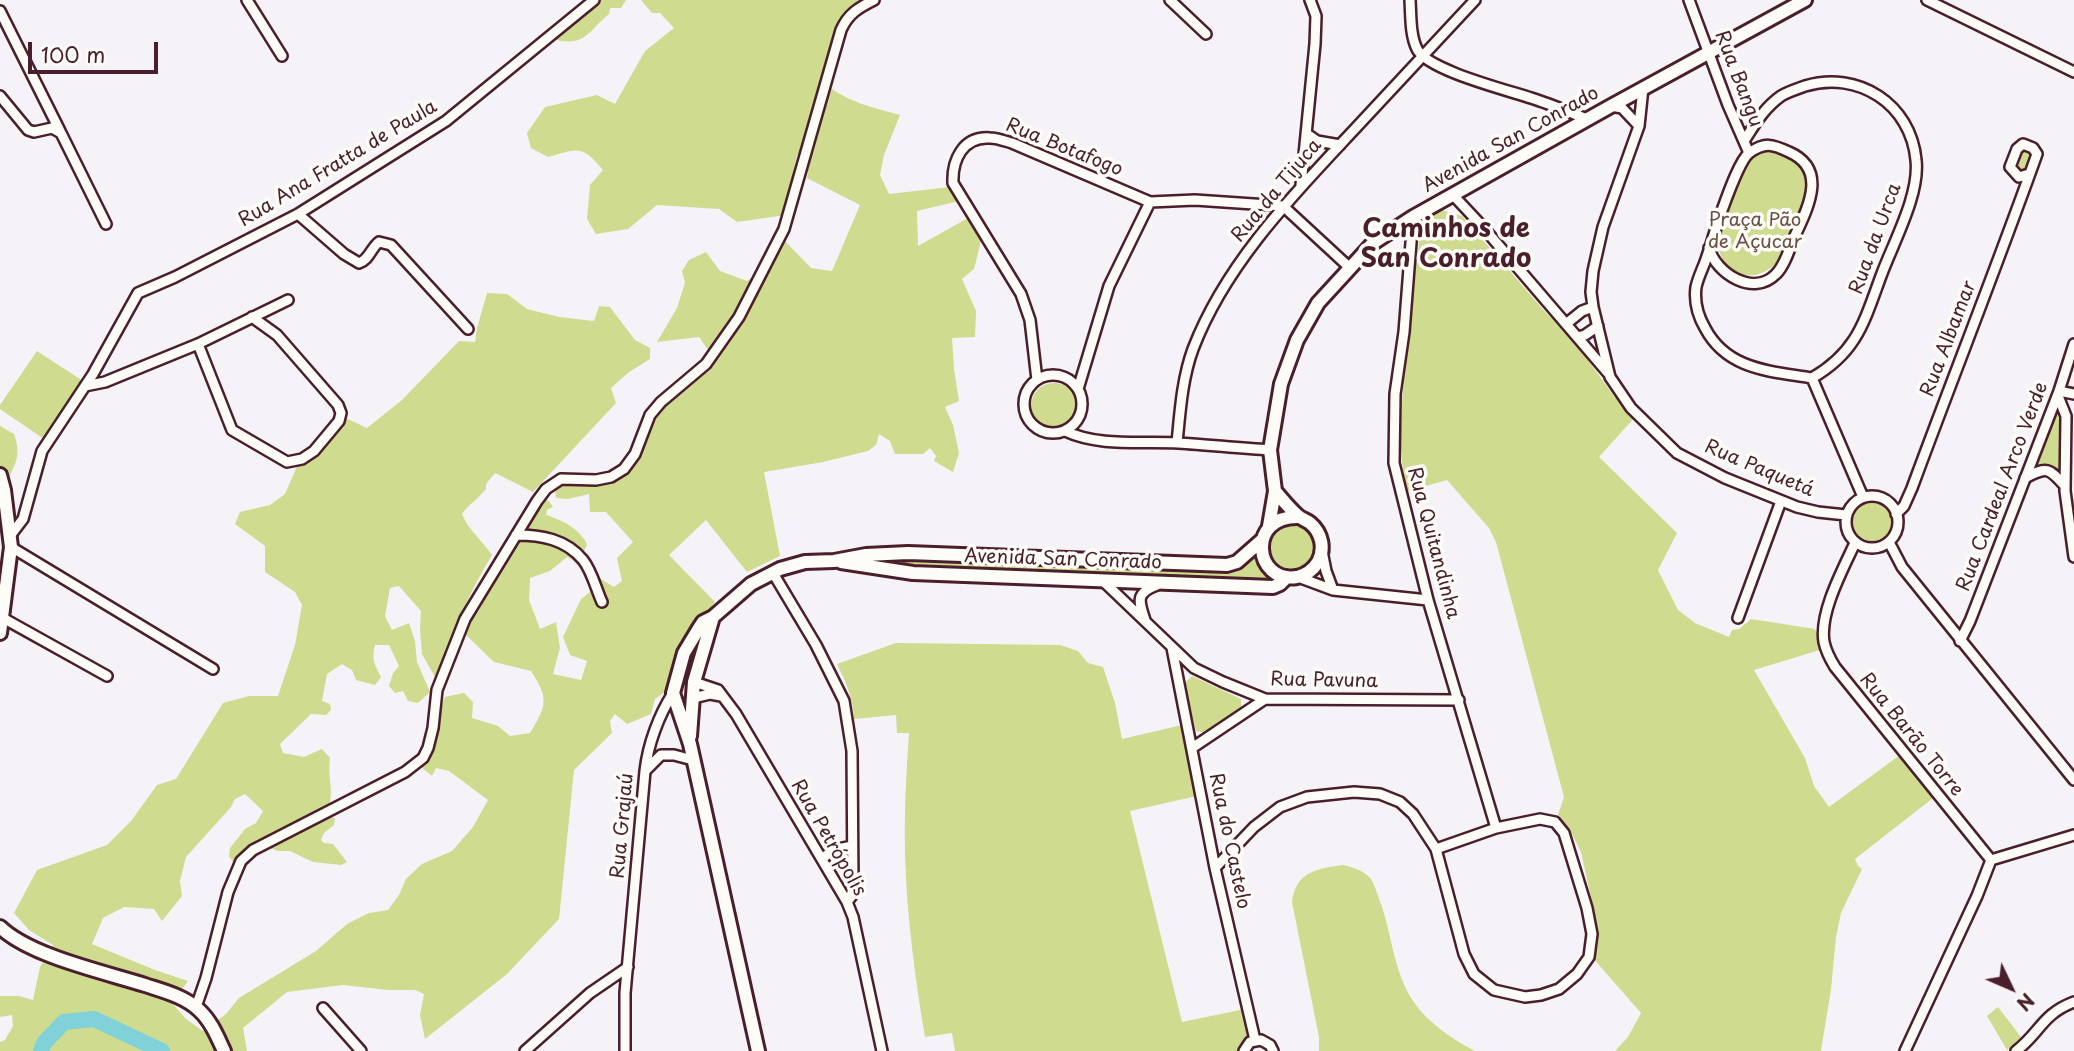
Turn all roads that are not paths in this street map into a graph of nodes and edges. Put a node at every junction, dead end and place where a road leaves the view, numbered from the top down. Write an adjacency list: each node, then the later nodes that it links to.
1 (247, 0): 14 (street)
2 (594, 0): 32 (street, Rua Ana Fratta de Paula)
3 (874, 0): 68 (street)
4 (1170, 0): 12 (street)
5 (1310, 0): 23 (street)
6 (1410, 0): 15 (street)
7 (1475, 0): 15 (street, Rua da Tijuca)
8 (1689, 0): 13 (street, Rua Bangu)
9 (1805, 0): 13 (street, Avenida San Conrado)
10 (1927, 0): 16 (street)
11 (0, 11): 22 (street)
12 (1206, 34)
13 (1709, 52): 17 (street, Avenida San Conrado); 24 (street, Rua Bangu)
14 (282, 56)
15 (1422, 57): 20 (street); 25 (street, Rua da Tijuca)
16 (2074, 72)
17 (1643, 88): 19 (street, Avenida San Conrado); 21 (street, Rua Paquetá)
18 (0, 96): 22 (street)
19 (1611, 106): 20 (street, Avenida San Conrado); 21 (street)
20 (1587, 120): 29 (street, Avenida San Conrado)
21 (1639, 125): 38 (street, Rua Paquetá)
22 (61, 133): 34 (street)
23 (1307, 134): 25 (street); 28 (street)
24 (1744, 141): 26 (street, Rua Bangu); 49 (street, Rua da Urca)
25 (1340, 145): 28 (street, Rua da Tijuca)
26 (1749, 153): 35 (street, Rua Bangu); 35 (street)
27 (2029, 174): 64 (street, Rua Albamar)
28 (1301, 185): 31 (street, Rua da Tijuca)
29 (1453, 195): 33 (street, Avenida San Conrado); 40 (street, Rua Paquetá)
30 (1150, 202): 31 (street, Rua Botafogo); 50 (street, Rua Botafogo); 52 (street)
31 (1283, 206): 36 (street); 56 (street, Rua da Tijuca)
32 (298, 214): 42 (street); 46 (street, Rua Ana Fratta de Paula)
33 (1413, 217): 36 (street, Avenida San Conrado); 81 (street, Rua Quitandinha)
34 (106, 224)
35 (1709, 248): 49 (street, Rua Bangu)
36 (1349, 267): 57 (street, Avenida San Conrado)
37 (288, 300): 39 (street)
38 (1593, 307): 40 (street); 41 (street, Rua Paquetá)
39 (252, 317): 44 (street); 44 (street)
40 (1566, 324): 43 (street, Rua Paquetá)
41 (1598, 326): 43 (street); 48 (street, Rua Paquetá)
42 (468, 329)
43 (1577, 337): 48 (street, Rua Paquetá)
44 (198, 344): 47 (street)
45 (2074, 344): 53 (street, Rua Cardeal Arco Verde)
46 (93, 373): 47 (street); 51 (street, Rua Ana Fratta de Paula)
47 (116, 377): 51 (street)
48 (1610, 377): 63 (street, Rua Paquetá)
49 (1812, 378): 62 (street)
50 (1038, 380): 52 (street); 55 (street)
51 (85, 386): 70 (street, Rua Ana Fratta de Paula)
52 (1078, 389): 55 (street)
53 (2059, 394): 54 (street); 59 (street, Rua Cardeal Arco Verde); 60 (street)
54 (2074, 394)
55 (1065, 431): 56 (street)
56 (1177, 443): 57 (street)
57 (1270, 450): 61 (street, Avenida San Conrado)
58 (0, 475): 70 (street)
59 (2025, 478): 60 (street); 88 (street, Rua Cardeal Arco Verde)
60 (2065, 486): 74 (street)
61 (1275, 491): 66 (street); 67 (street, Avenida San Conrado)
62 (1863, 498): 64 (street); 65 (street)
63 (1781, 501): 65 (street, Rua Paquetá); 85 (street)
64 (1896, 514): 72 (street)
65 (1846, 515): 71 (street)
66 (1299, 517): 67 (street); 73 (street)
67 (1269, 526): 69 (street)
68 (516, 535): 82 (street); 117 (street)
69 (1262, 540): 75 (street, Avenida San Conrado); 77 (street)
70 (11, 541): 83 (street); 90 (street)
71 (1855, 542): 72 (street); 111 (street, Rua Barão Torre)
72 (1889, 542): 88 (street)
73 (1322, 548): 77 (street); 80 (street)
74 (2074, 556)
75 (834, 561): 76 (street, Avenida San Conrado); 78 (street, Avenida San Conrado)
76 (772, 573): 84 (street, Avenida San Conrado); 108 (street)
77 (1293, 577): 79 (street, Avenida San Conrado); 80 (street)
78 (1103, 581): 79 (street, Avenida San Conrado); 86 (street, Rua Pavuna)
79 (1162, 583): 86 (street)
80 (1333, 590): 81 (street)
81 (1428, 600): 98 (street, Rua Quitandinha)
82 (602, 602)
83 (1, 617): 87 (street); 91 (street)
84 (713, 617): 92 (street, Avenida San Conrado); 93 (street)
85 (1738, 618)
86 (1145, 621): 89 (street, Rua Pavuna)
87 (0, 633)
88 (1960, 641): 105 (street)
89 (1172, 648): 97 (street, Rua Pavuna); 101 (street, Rua do Castelo)
90 (213, 669)
91 (107, 676)
92 (677, 676): 93 (street); 94 (street, Avenida San Conrado)
93 (694, 682): 95 (street); 96 (street)
94 (673, 692): 96 (street); 99 (street, Rua Grajaú); 100 (street)
95 (723, 696): 96 (street); 110 (street, Rua Petrópolis)
96 (693, 698): 100 (street)
97 (1265, 699): 98 (street, Rua Pavuna); 101 (street)
98 (1459, 700): 106 (street, Rua Quitandinha)
99 (652, 742): 102 (street); 104 (street, Rua Grajaú)
100 (690, 744): 103 (street)
101 (1192, 748): 112 (street, Rua do Castelo)
102 (661, 755): 103 (street); 104 (street)
103 (693, 760): 124 (street)
104 (645, 771): 115 (street, Rua Grajaú)
105 (2074, 780)
106 (1496, 828): 109 (street); 109 (street)
107 (2074, 835): 111 (street)
108 (852, 846): 110 (street); 113 (street)
109 (1436, 849): 112 (street)
110 (823, 859): 113 (street, Rua Petrópolis)
111 (1991, 860): 128 (street)
112 (1215, 868): 119 (street, Rua do Castelo)
113 (847, 902): 125 (street, Rua Petrópolis)
114 (0, 928): 117 (street)
115 (628, 968): 122 (street); 123 (street, Rua Grajaú)
116 (2074, 1002): 129 (street)
117 (196, 1007): 120 (street)
118 (323, 1008): 121 (street)
119 (1255, 1040): 126 (street); 127 (street)
120 (224, 1051)
121 (361, 1051)
122 (525, 1051)
123 (625, 1051)
124 (758, 1051)
125 (881, 1051)
126 (1244, 1051)
127 (1273, 1051)
128 (1905, 1051)
129 (2016, 1051)

